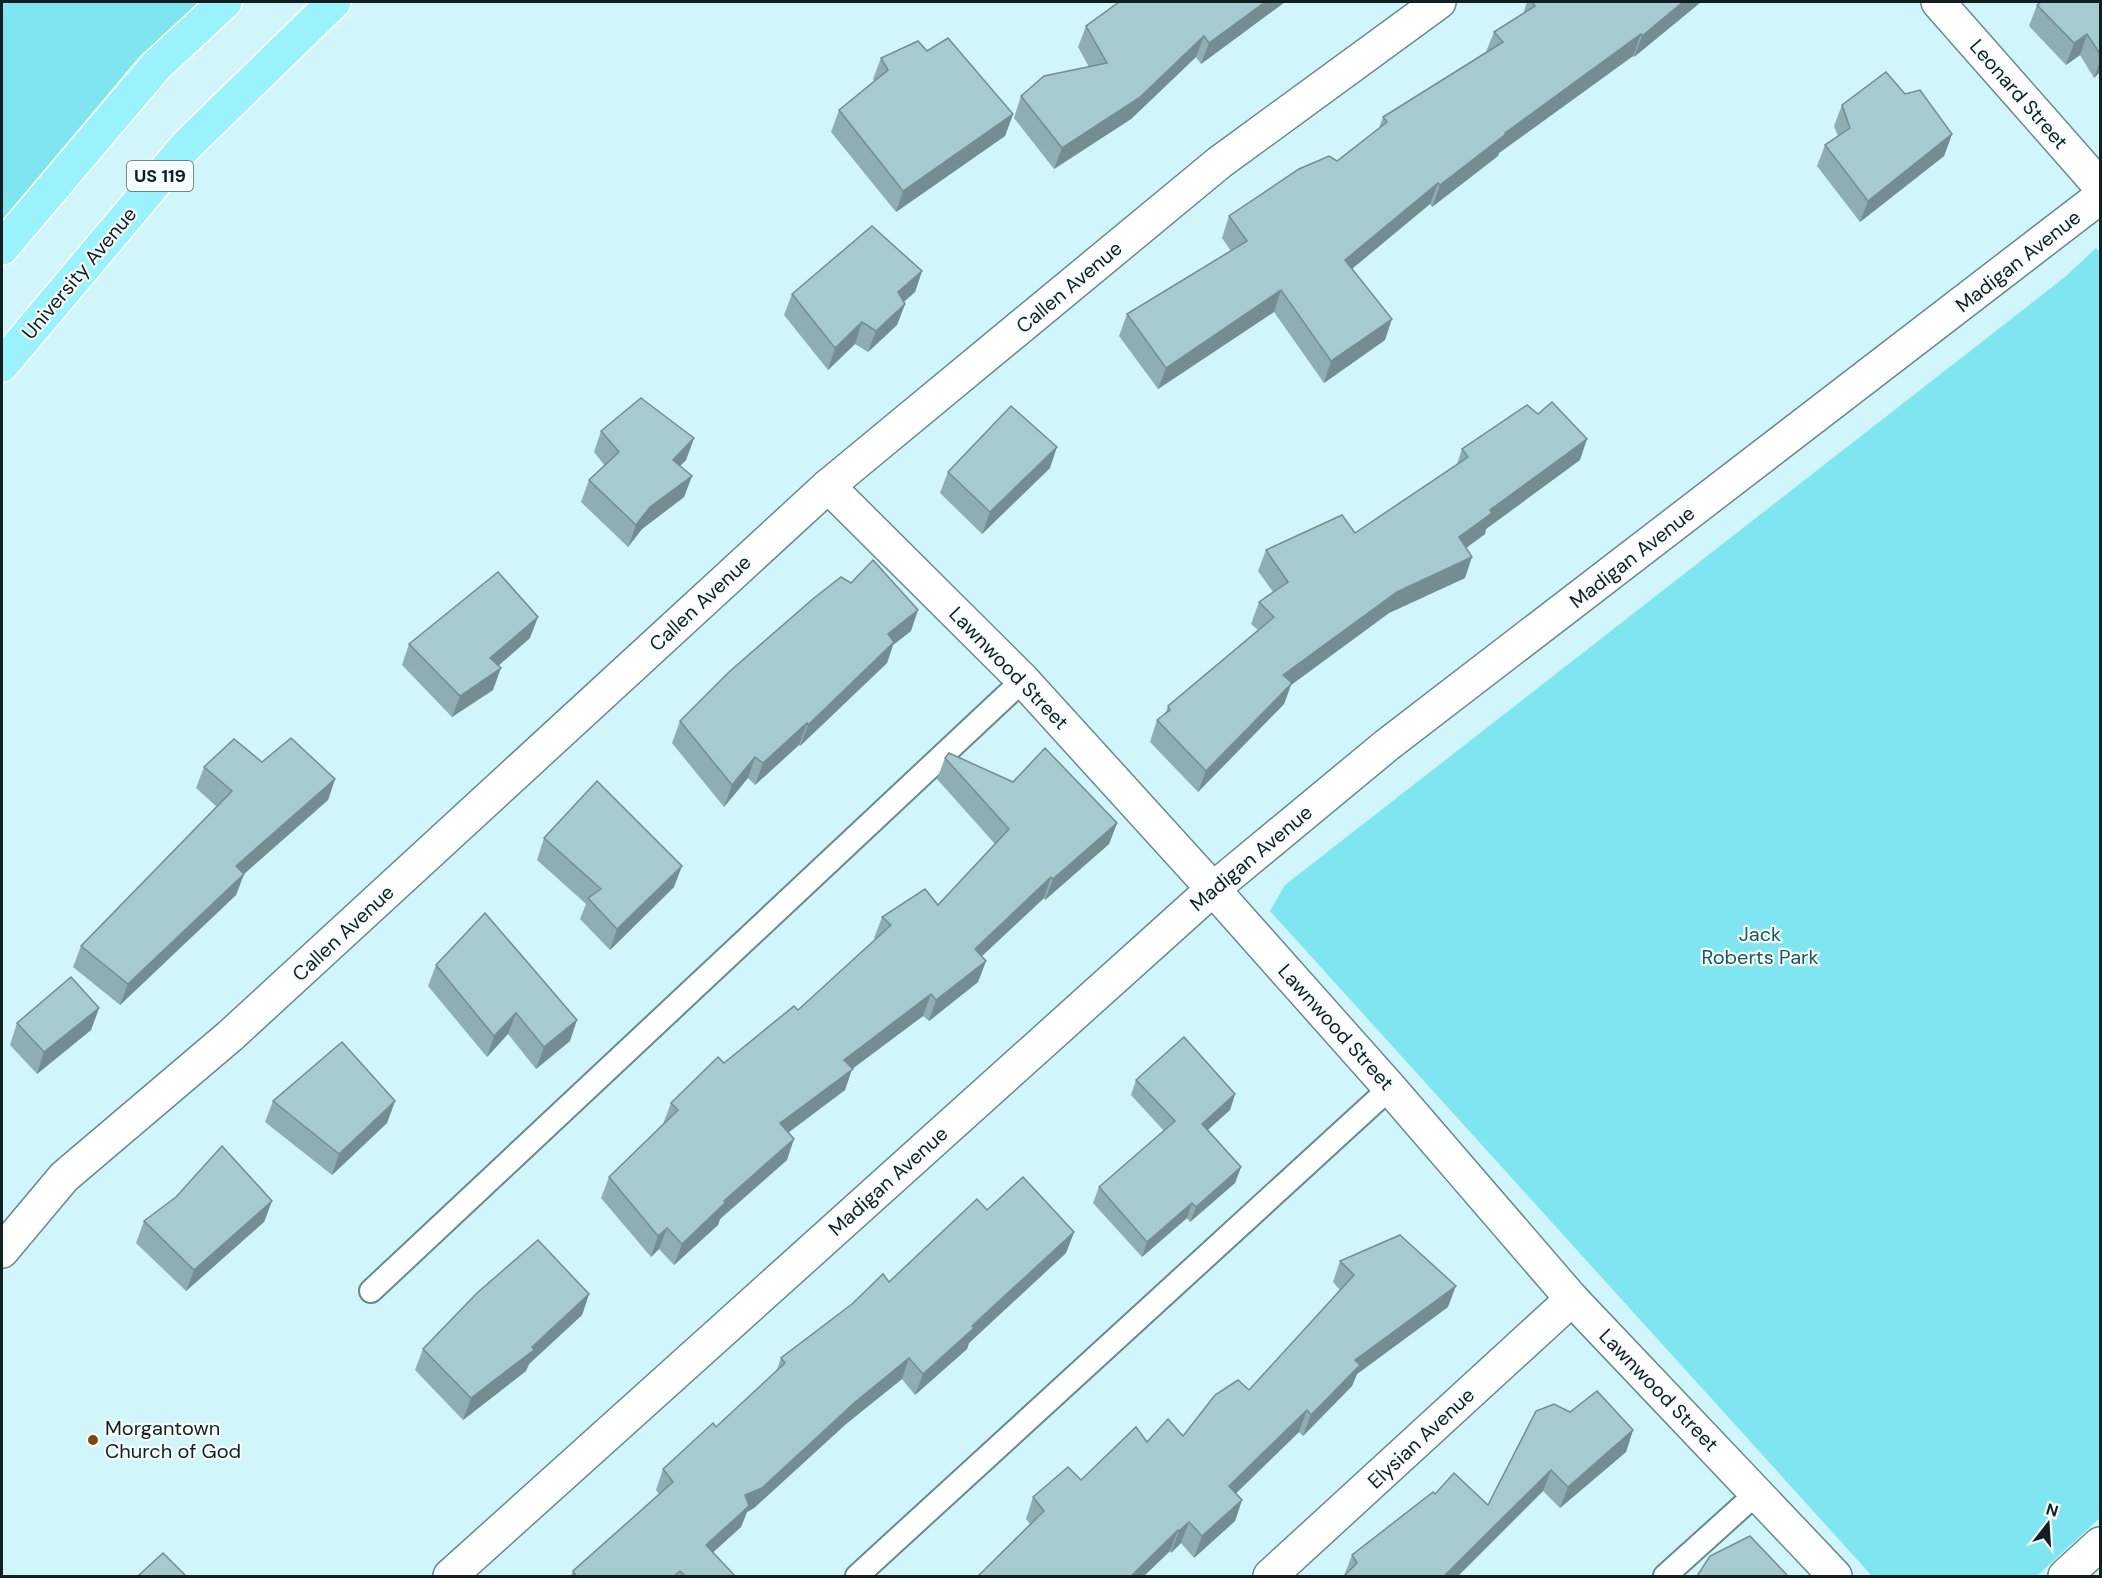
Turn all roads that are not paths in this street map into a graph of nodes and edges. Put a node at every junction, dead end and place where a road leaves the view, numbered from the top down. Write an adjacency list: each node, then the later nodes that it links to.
1 (225, 2): 7 (main road)
2 (334, 2): 8 (main road, University Avenue / US 119)
3 (1438, 2): 9 (street, Callen Avenue)
4 (1938, 2): 5 (street, Leonard Street)
5 (2100, 186)
6 (2100, 197): 11 (street, Madigan Avenue)
7 (2, 248)
8 (2, 365)
9 (828, 486): 10 (street, Lawnwood Street); 13 (street, Callen Avenue)
10 (1023, 680): 11 (street, Lawnwood Street); 14 (lane)
11 (1213, 889): 12 (street, Lawnwood Street); 18 (street, Madigan Avenue)
12 (1390, 1088): 15 (street, Lawnwood Street); 19 (lane)
13 (2, 1251)
14 (371, 1291)
15 (1572, 1299): 16 (street, Lawnwood Street); 20 (street, Elysian Avenue)
16 (1757, 1493): 21 (lane); 22 (street, Lawnwood Street)
17 (2100, 1544): 23 (street)
18 (450, 1576)
19 (857, 1576)
20 (1270, 1576)
21 (1665, 1576)
22 (1835, 1576)
23 (2065, 1576)

